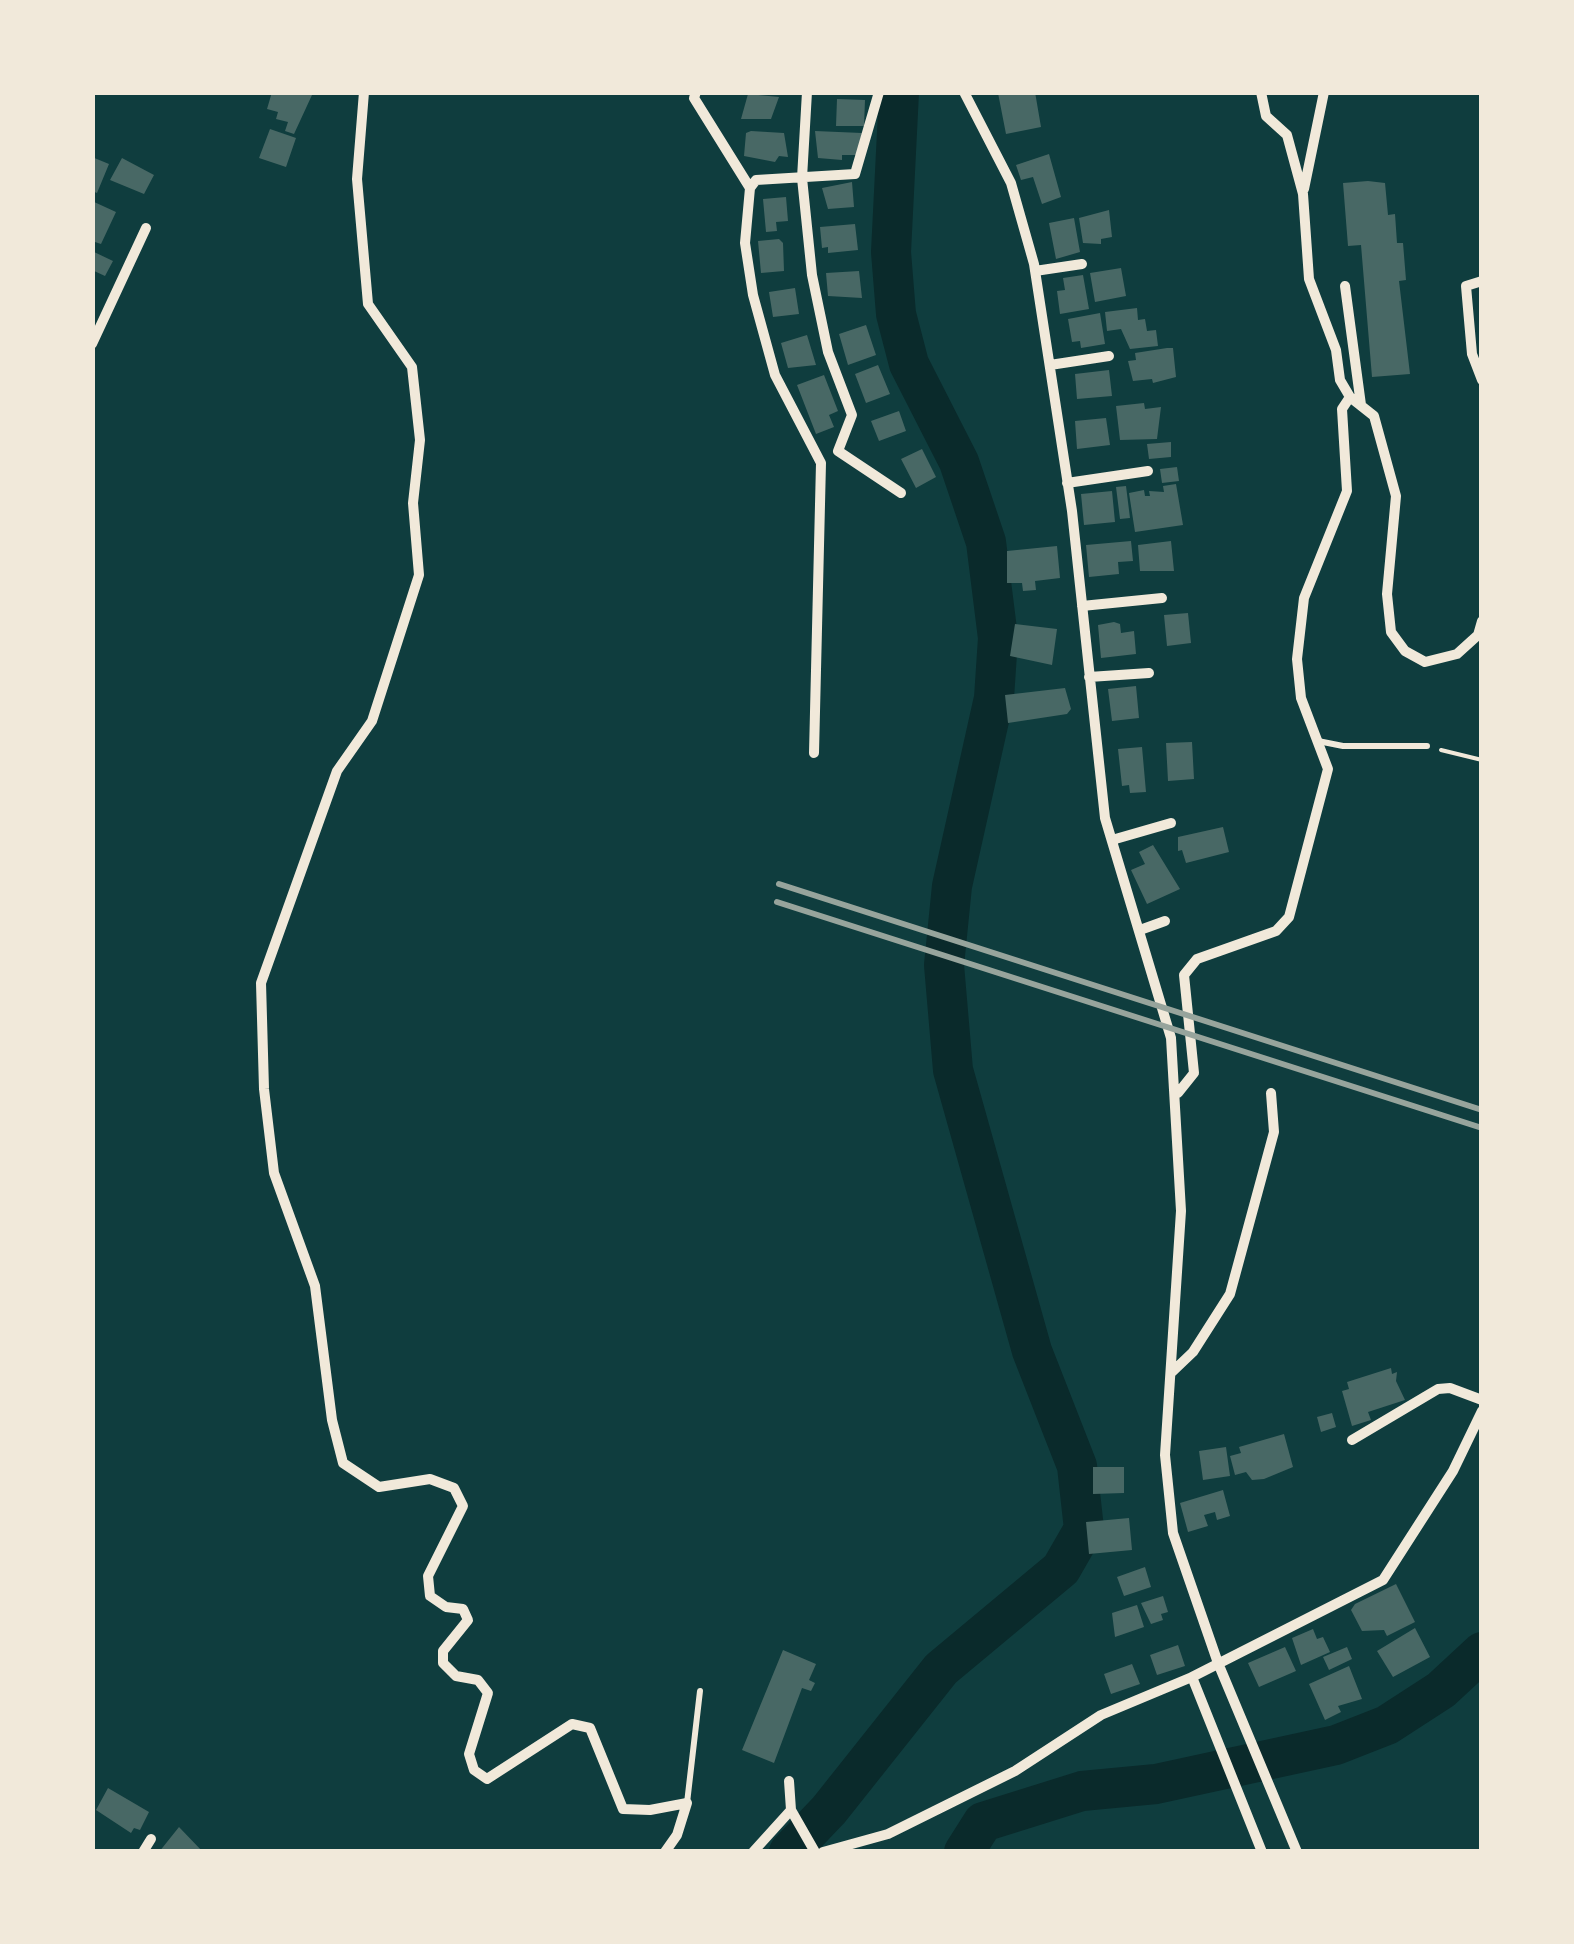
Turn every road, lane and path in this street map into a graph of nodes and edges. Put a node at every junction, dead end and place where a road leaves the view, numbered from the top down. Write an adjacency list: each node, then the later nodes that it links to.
1 (364, 92): 50 (street)
2 (696, 92): 9 (street)
3 (807, 92): 8 (street)
4 (878, 92): 8 (street)
5 (964, 92): 13 (street)
6 (1261, 92): 10 (street)
7 (1324, 92): 10 (street)
8 (802, 178): 9 (street); 22 (street)
9 (750, 188): 23 (street)
10 (1303, 194): 20 (street)
11 (146, 228): 16 (street)
12 (1082, 264): 13 (street)
13 (1035, 271): 18 (street)
14 (1482, 281): 19 (street)
15 (1345, 286): 21 (street)
16 (92, 344)
17 (1109, 356): 18 (street)
18 (1050, 365): 25 (street)
19 (1482, 380)
20 (1350, 397): 21 (street); 32 (street)
21 (1361, 406): 29 (street)
22 (838, 450): 23 (street); 26 (street)
23 (822, 462): 34 (street)
24 (1148, 471): 25 (street)
25 (1068, 482): 28 (street)
26 (901, 493)
27 (1162, 598): 28 (street)
28 (1082, 606): 31 (street)
29 (1482, 621)
30 (1149, 673): 31 (street)
31 (1089, 677): 37 (street)
32 (1317, 740): 33 (lane); 40 (street)
33 (1427, 746): 35 (path)
34 (814, 753)
35 (1482, 760)
36 (1171, 823): 37 (street)
37 (1112, 840): 39 (street)
38 (1165, 921): 39 (street)
39 (1140, 930): 40 (street)
40 (1178, 1094): 42 (street)
41 (1270, 1094): 42 (street)
42 (1170, 1374): 46 (street)
43 (1482, 1400): 45 (street)
44 (1482, 1411): 46 (street)
45 (1352, 1440)
46 (1218, 1664): 47 (street); 58 (street)
47 (1192, 1677): 53 (street); 57 (street)
48 (700, 1692): 50 (lane)
49 (789, 1782): 51 (street)
50 (687, 1803): 55 (street)
51 (791, 1810): 53 (street); 56 (street)
52 (151, 1839): 54 (street)
53 (817, 1850)
54 (143, 1852)
55 (665, 1852)
56 (753, 1852)
57 (1262, 1852)
58 (1297, 1852)

